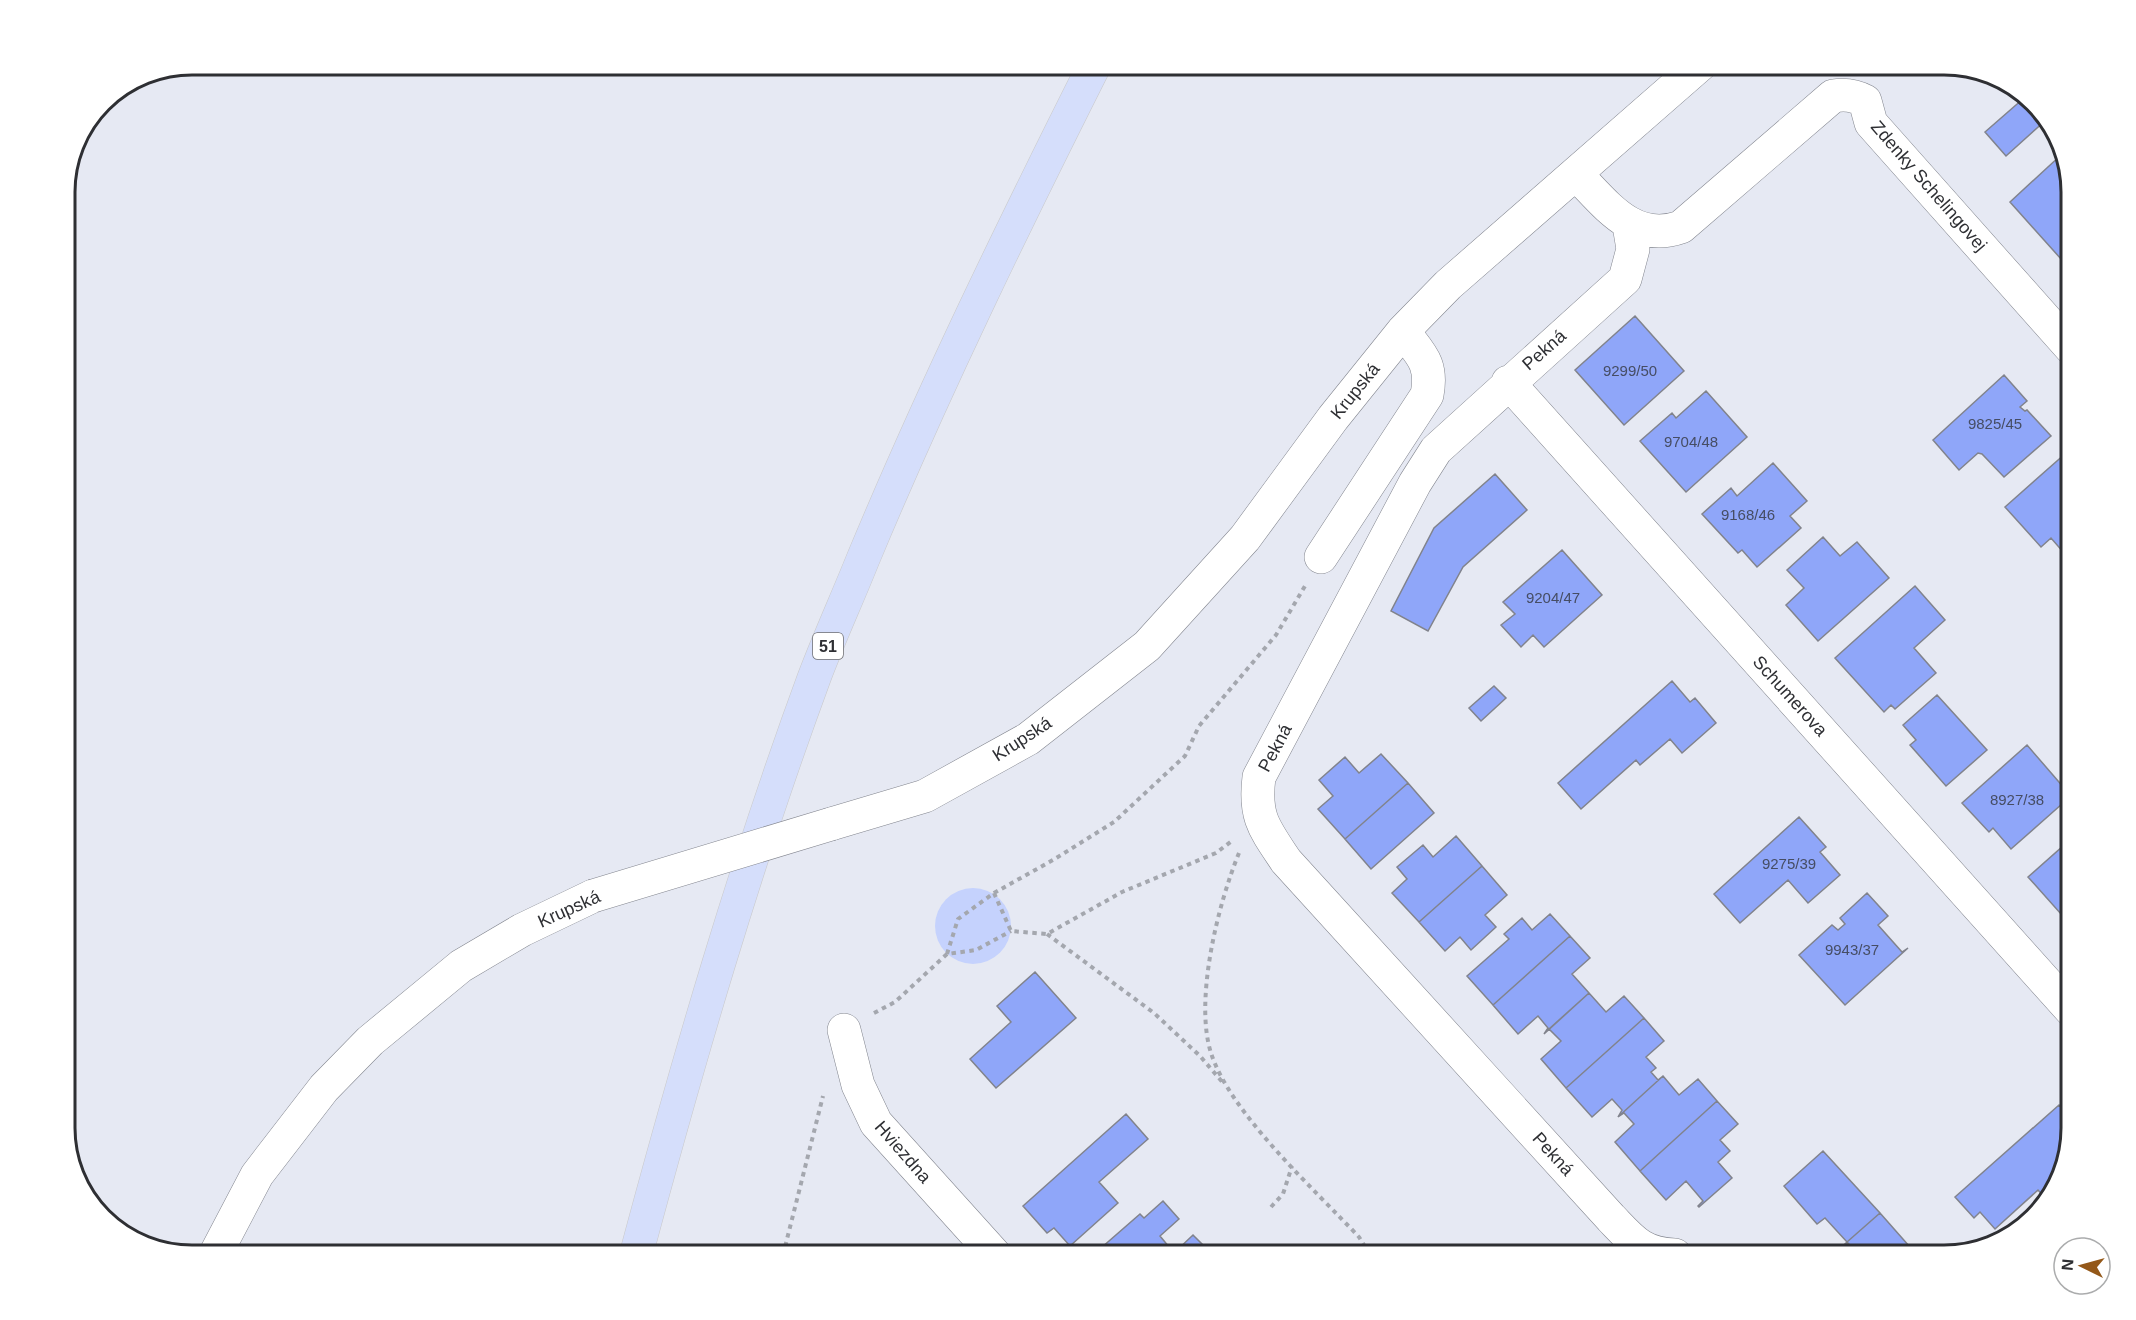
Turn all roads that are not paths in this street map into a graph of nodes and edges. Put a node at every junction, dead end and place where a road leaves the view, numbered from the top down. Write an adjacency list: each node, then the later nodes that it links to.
1 (1089, 75): 12 (main road, 51)
2 (1688, 75): 3 (street, Krupská)
3 (1576, 174): 4 (street); 5 (street, Krupská)
4 (1629, 225): 6 (street, Zdenky Schelingovej); 7 (street, Pekná)
5 (1403, 331): 8 (street); 11 (street, Krupská, bridge)
6 (2061, 337)
7 (1508, 382): 9 (street, Schumerova); 14 (street, Pekná)
8 (1321, 557)
9 (2061, 998)
10 (844, 1030): 13 (street, Hviezdna)
11 (222, 1242)
12 (639, 1245)
13 (985, 1245)
14 (1637, 1245)

